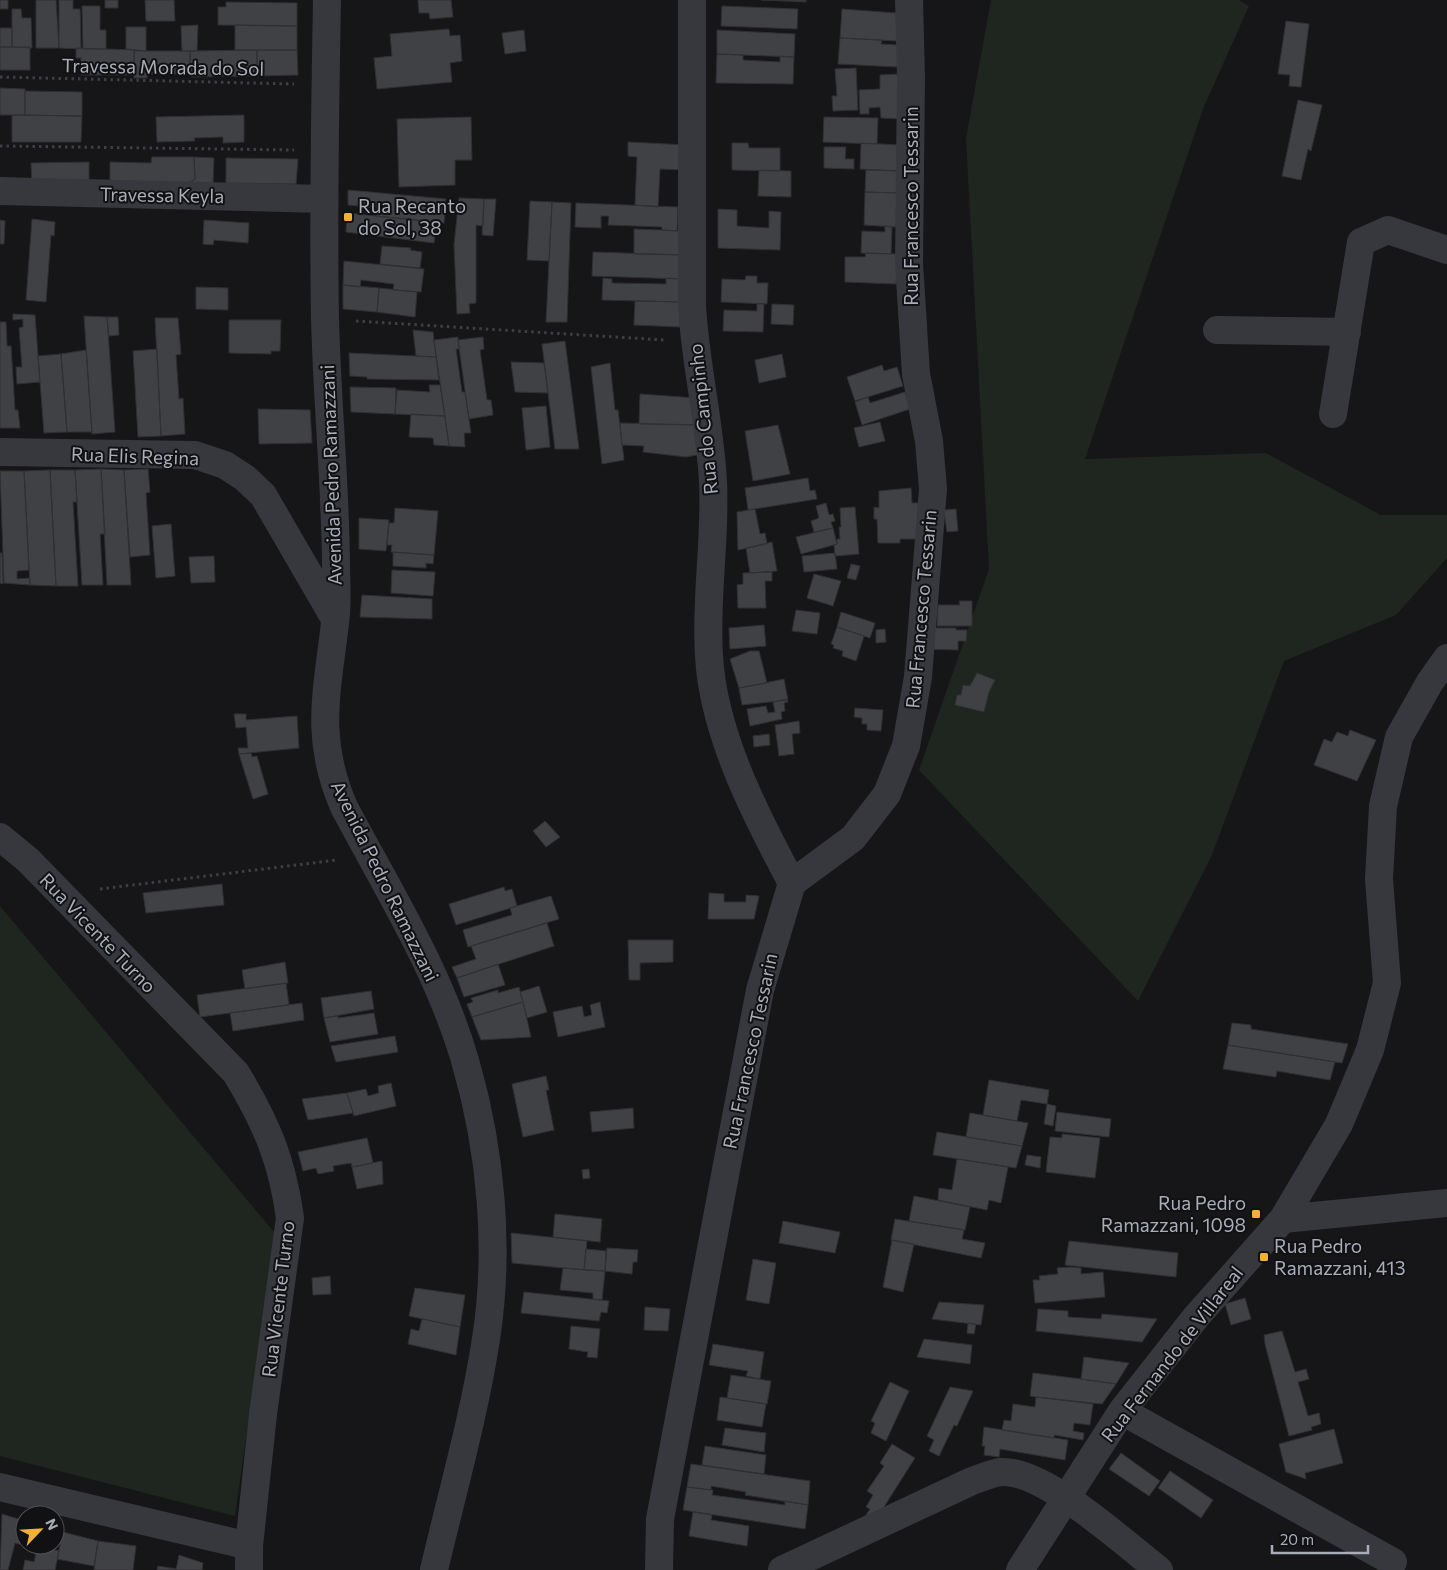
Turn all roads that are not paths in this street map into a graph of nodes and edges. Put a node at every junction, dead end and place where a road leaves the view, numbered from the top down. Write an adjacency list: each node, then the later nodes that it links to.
1 (327, 0): 5 (street, Avenida Pedro Ramazzani)
2 (692, 0): 15 (street, Rua do Campinho)
3 (909, 0): 15 (street, Rua Francesco Tessarin)
4 (0, 191): 5 (street, Travessa Keyla)
5 (324, 199): 11 (street, Avenida Pedro Ramazzani)
6 (1447, 250): 8 (street)
7 (1217, 330): 8 (street)
8 (1346, 332): 9 (street)
9 (1333, 414)
10 (0, 452): 11 (street, Rua Elis Regina)
11 (336, 620): 23 (street, Avenida Pedro Ramazzani)
12 (1447, 658): 13 (street, Rua Fernando de Villareal)
13 (1439, 684): 17 (street, Rua Fernando de Villareal)
14 (0, 837): 21 (street, Rua Vicente Turno)
15 (792, 882): 24 (street, Rua Francesco Tessarin)
16 (1447, 1203): 17 (street)
17 (1283, 1218): 18 (street, Rua Fernando de Villareal)
18 (1122, 1411): 20 (street, Rua Fernando de Villareal); 22 (street)
19 (0, 1487): 21 (street)
20 (1065, 1497): 25 (street); 26 (street, Rua Fernando de Villareal); 27 (street)
21 (249, 1558)
22 (1393, 1562)
23 (434, 1570)
24 (659, 1570)
25 (782, 1570)
26 (1020, 1570)
27 (1159, 1570)

